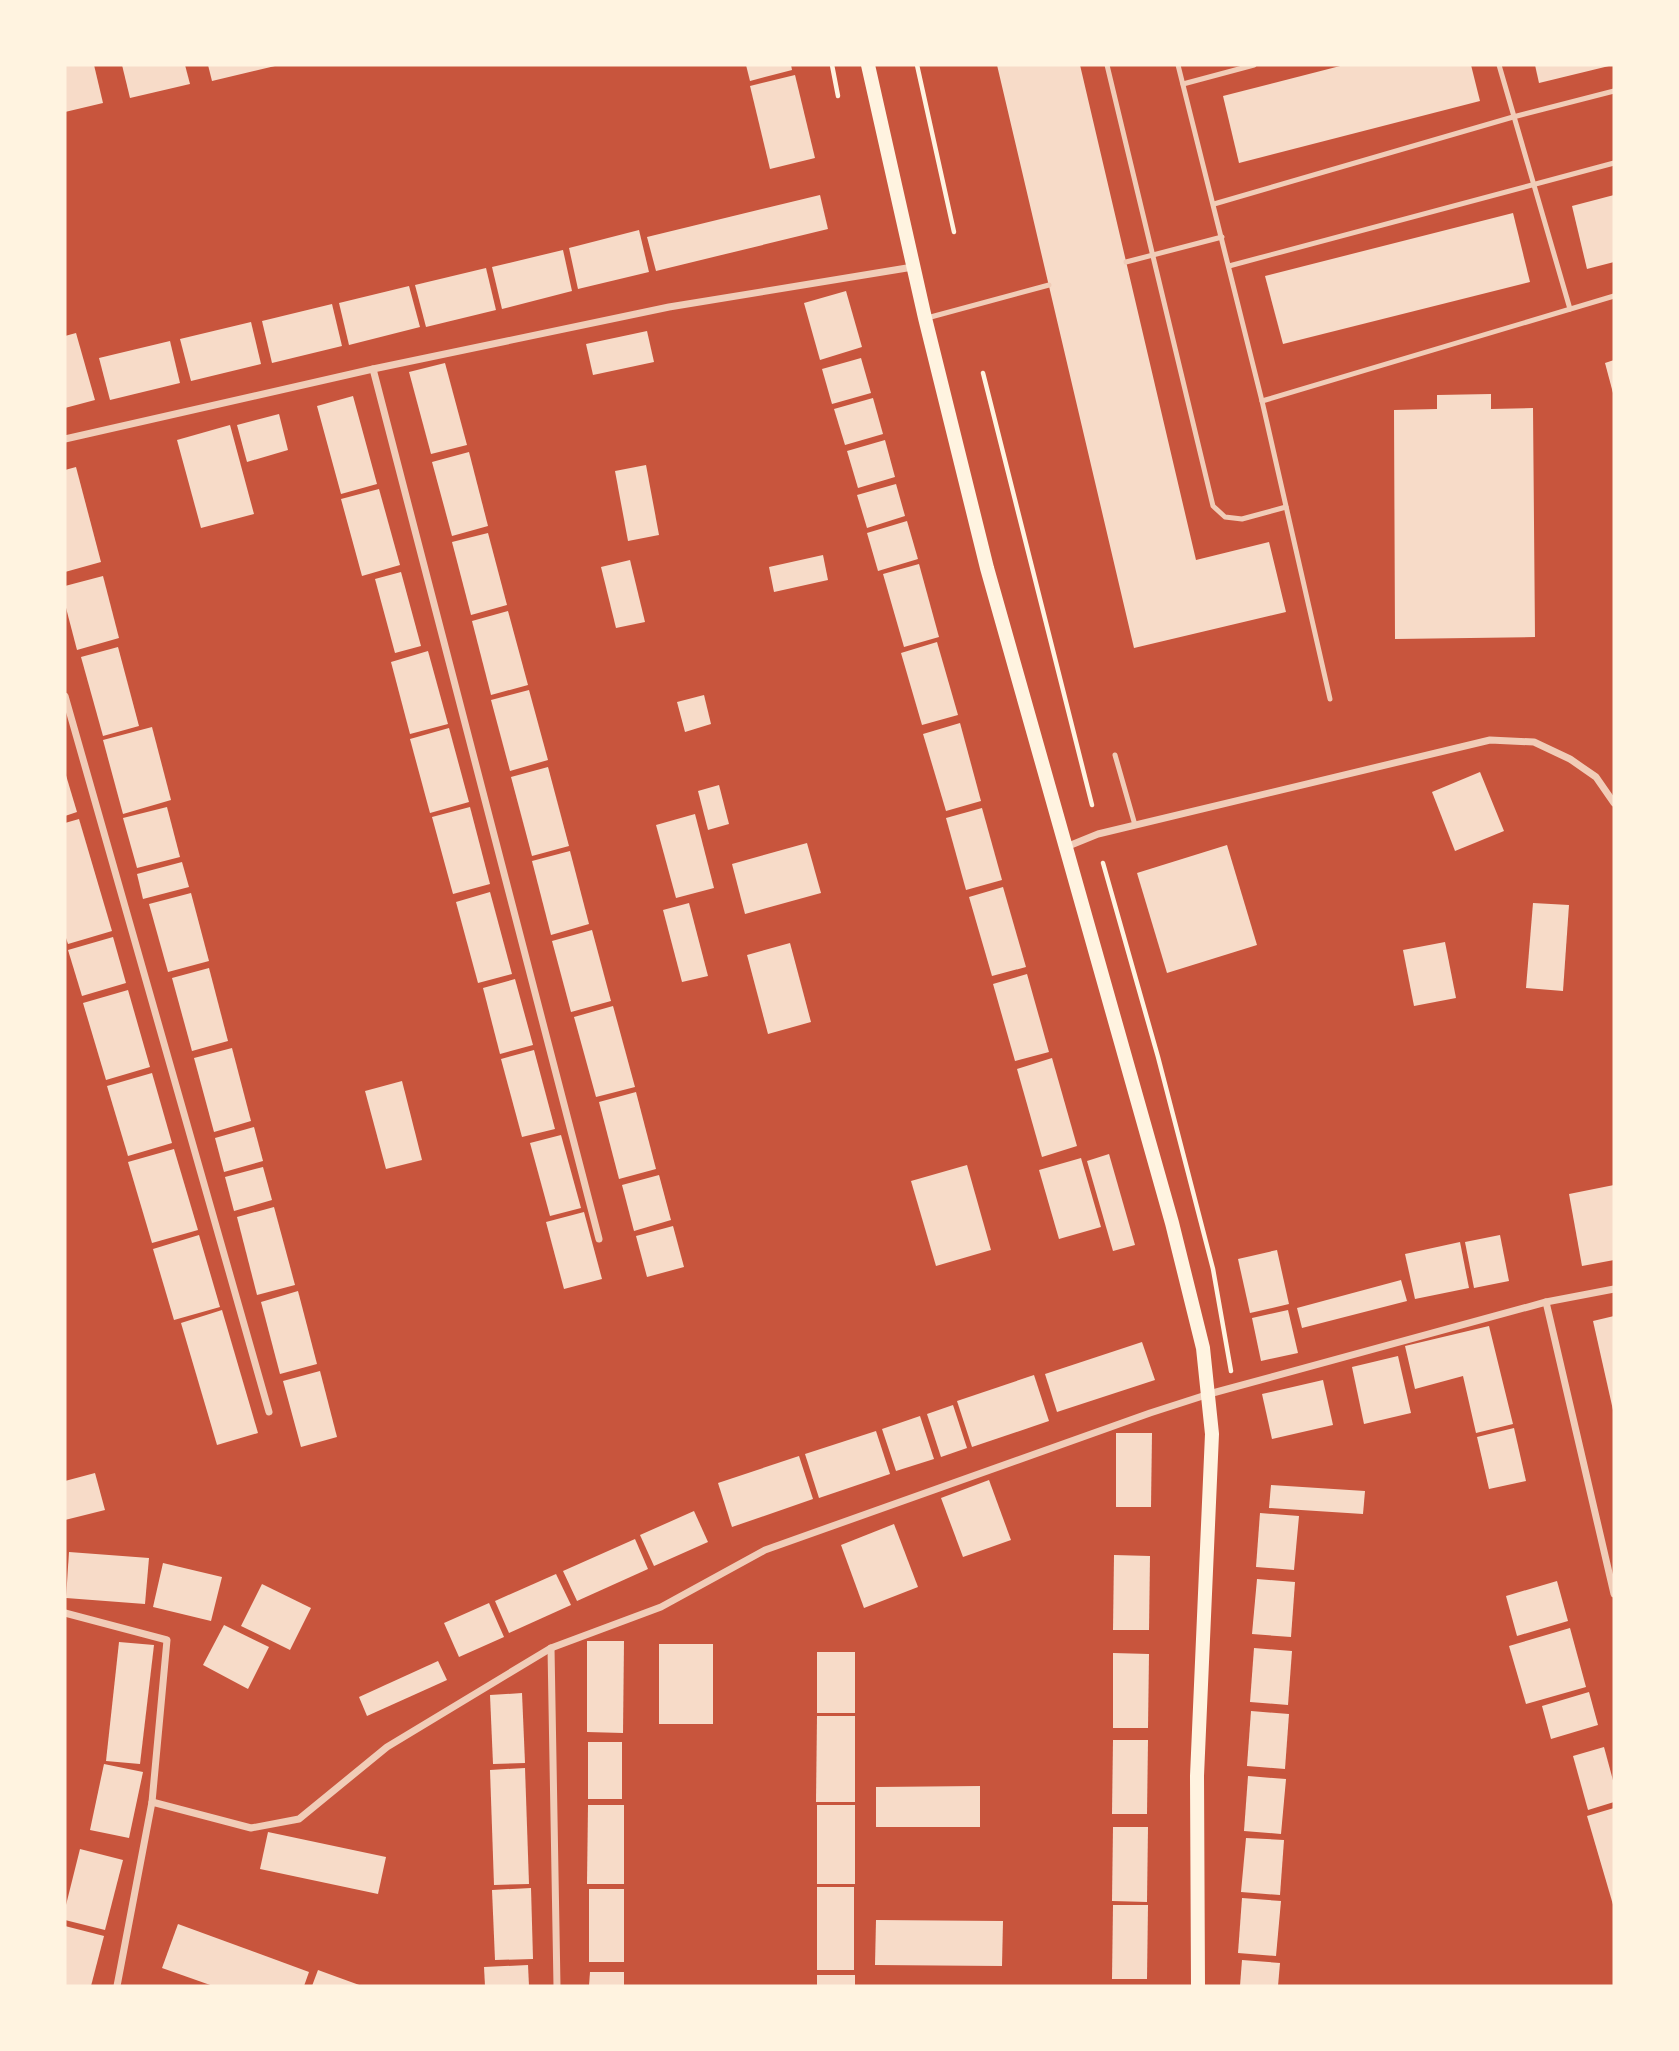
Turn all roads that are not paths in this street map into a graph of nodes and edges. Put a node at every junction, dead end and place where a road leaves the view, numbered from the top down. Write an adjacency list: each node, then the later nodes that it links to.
1 (868, 65): 16 (main road)
2 (1107, 65): 13 (lane)
3 (1178, 65): 6 (lane)
4 (1254, 65): 6 (lane)
5 (1499, 65): 8 (lane)
6 (1183, 85): 11 (lane)
7 (1614, 91): 8 (lane)
8 (1513, 117): 10 (lane); 11 (lane)
9 (1614, 163): 10 (lane)
10 (1533, 186): 15 (lane); 19 (lane)
11 (1214, 204): 12 (lane)
12 (1222, 237): 13 (lane); 15 (lane)
13 (1152, 255): 14 (lane); 24 (lane)
14 (1126, 262)
15 (1229, 266): 22 (lane)
16 (914, 267): 20 (main road); 21 (street)
17 (1049, 285): 20 (lane)
18 (1614, 296): 19 (lane)
19 (1570, 309): 22 (lane)
20 (925, 318): 30 (main road)
21 (373, 369): 23 (street); 31 (street)
22 (1262, 401): 24 (lane)
23 (65, 439)
24 (1286, 507): 26 (lane)
25 (65, 696): 35 (street)
26 (1330, 699)
27 (1115, 755): 29 (lane)
28 (1614, 803): 29 (street)
29 (1135, 825): 30 (street)
30 (1066, 847): 34 (main road)
31 (599, 1239)
32 (1614, 1289): 33 (street)
33 (1546, 1302): 34 (street); 36 (street)
34 (1209, 1394): 38 (street); 42 (main road)
35 (269, 1412)
36 (1614, 1594)
37 (65, 1613): 39 (street)
38 (551, 1648): 39 (street); 41 (street)
39 (152, 1802): 40 (street)
40 (117, 1986)
41 (557, 1986)
42 (1198, 1986)

